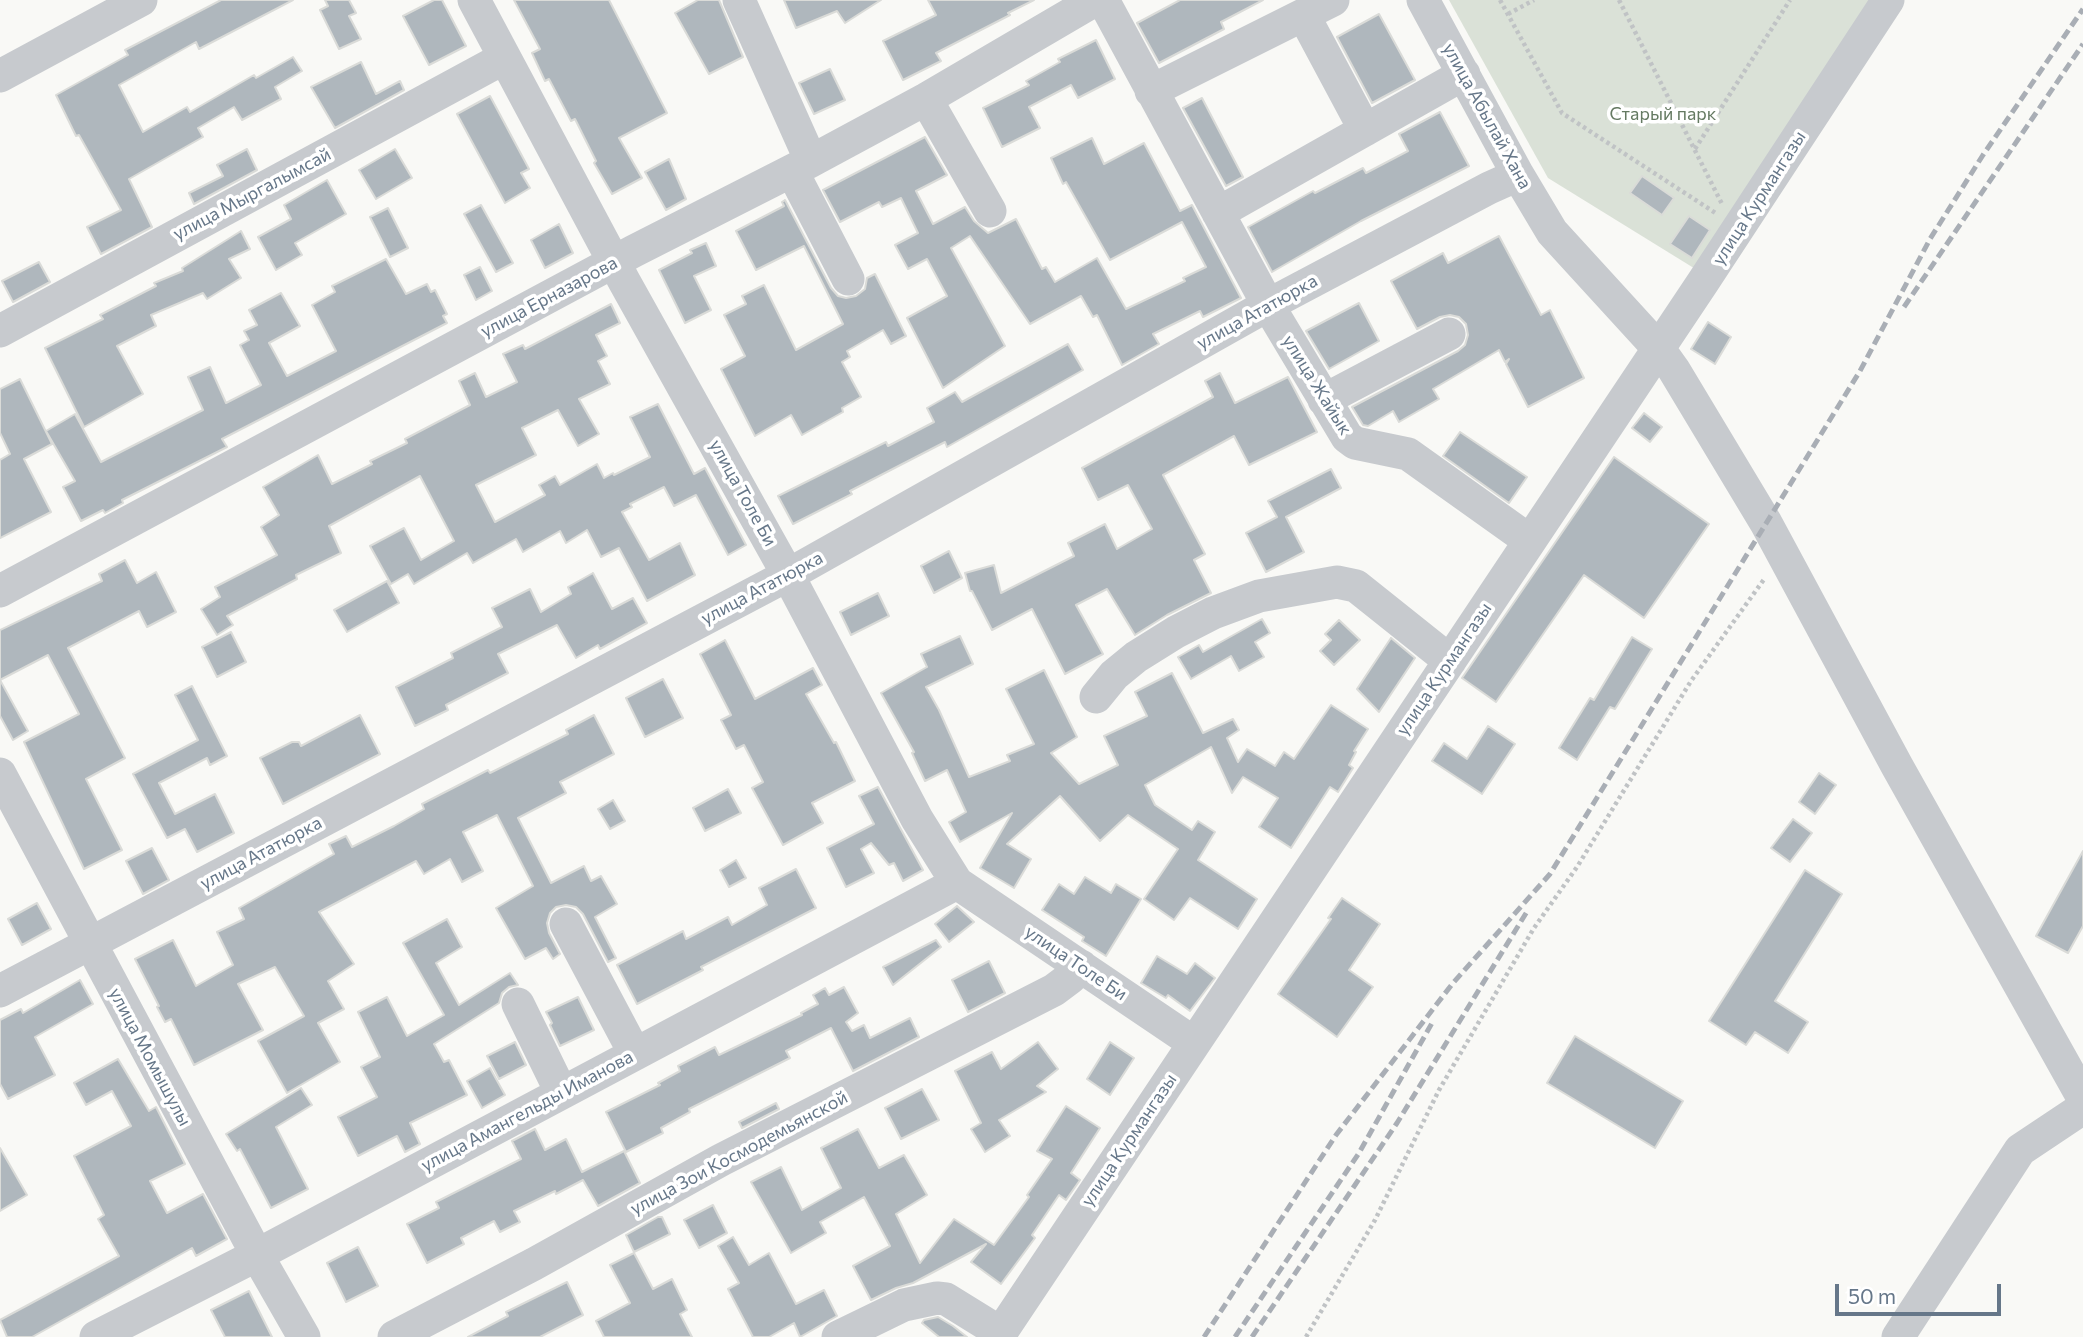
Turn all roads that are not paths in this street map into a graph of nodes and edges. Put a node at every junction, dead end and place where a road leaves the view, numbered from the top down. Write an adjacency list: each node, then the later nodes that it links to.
1 (141, 0): 12 (street)
2 (474, 0): 10 (street, улица Толе Би)
3 (739, 0): 16 (street)
4 (1096, 0): 14 (street, улица Ерназарова)
5 (1103, 0): 13 (street, улица Жайык)
6 (1333, 0): 9 (street)
7 (1423, 0): 11 (street, улица Абылай Хана)
8 (1888, 0): 25 (street, улица Курмангазы)
9 (1304, 16): 13 (street); 15 (street)
10 (504, 58): 20 (street, улица Толе Би); 23 (street, улица Мыргалымсай)
11 (1464, 74): 15 (street); 17 (street, улица Абылай Хана)
12 (0, 76)
13 (1151, 91): 19 (street, улица Жайык)
14 (926, 99): 16 (street, улица Ерназарова); 18 (street)
15 (1365, 130): 19 (street)
16 (802, 166): 20 (street, улица Ерназарова); 21 (street)
17 (1518, 175): 22 (street, улица Ататюрка); 25 (street, улица Абылай Хана)
18 (990, 211)
19 (1218, 213): 22 (street, улица Жайык)
20 (615, 262): 28 (street, улица Толе Би); 29 (street, улица Ерназарова)
21 (848, 279)
22 (1268, 305): 26 (street, улица Жайык); 28 (street, улица Ататюрка)
23 (0, 331)
24 (1449, 334): 26 (street)
25 (1659, 349): 27 (street, улица Курмангазы); 42 (street, улица Абылай Хана)
26 (1324, 400): 27 (street, улица Жайык)
27 (1530, 541): 30 (street, улица Курмангазы)
28 (788, 575): 33 (street, улица Толе Би); 35 (street, улица Ататюрка)
29 (0, 591)
30 (1450, 661): 31 (street); 39 (street, улица Курмангазы)
31 (1096, 697)
32 (0, 774): 35 (street, улица Момышулы)
33 (957, 883): 36 (street, улица Толе Би); 40 (street, улица Амангельды Иманова)
34 (566, 924): 40 (street)
35 (89, 943): 37 (street, улица Ататюрка); 44 (street, улица Момышулы)
36 (1081, 967): 39 (street, улица Толе Би); 48 (street, улица Зои Космодемьянской)
37 (0, 991)
38 (518, 1004): 41 (street)
39 (1194, 1043): 45 (street, улица Курмангазы)
40 (635, 1054): 41 (street, улица Амангельды Иманова)
41 (561, 1092): 44 (street, улица Амангельды Иманова)
42 (2083, 1098)
43 (2083, 1108): 50 (street)
44 (257, 1255): 46 (street, улица Амангельды Иманова); 47 (street, улица Момышулы)
45 (1000, 1335): 49 (street)
46 (96, 1337)
47 (304, 1337)
48 (394, 1337)
49 (838, 1337)
50 (1898, 1337)

